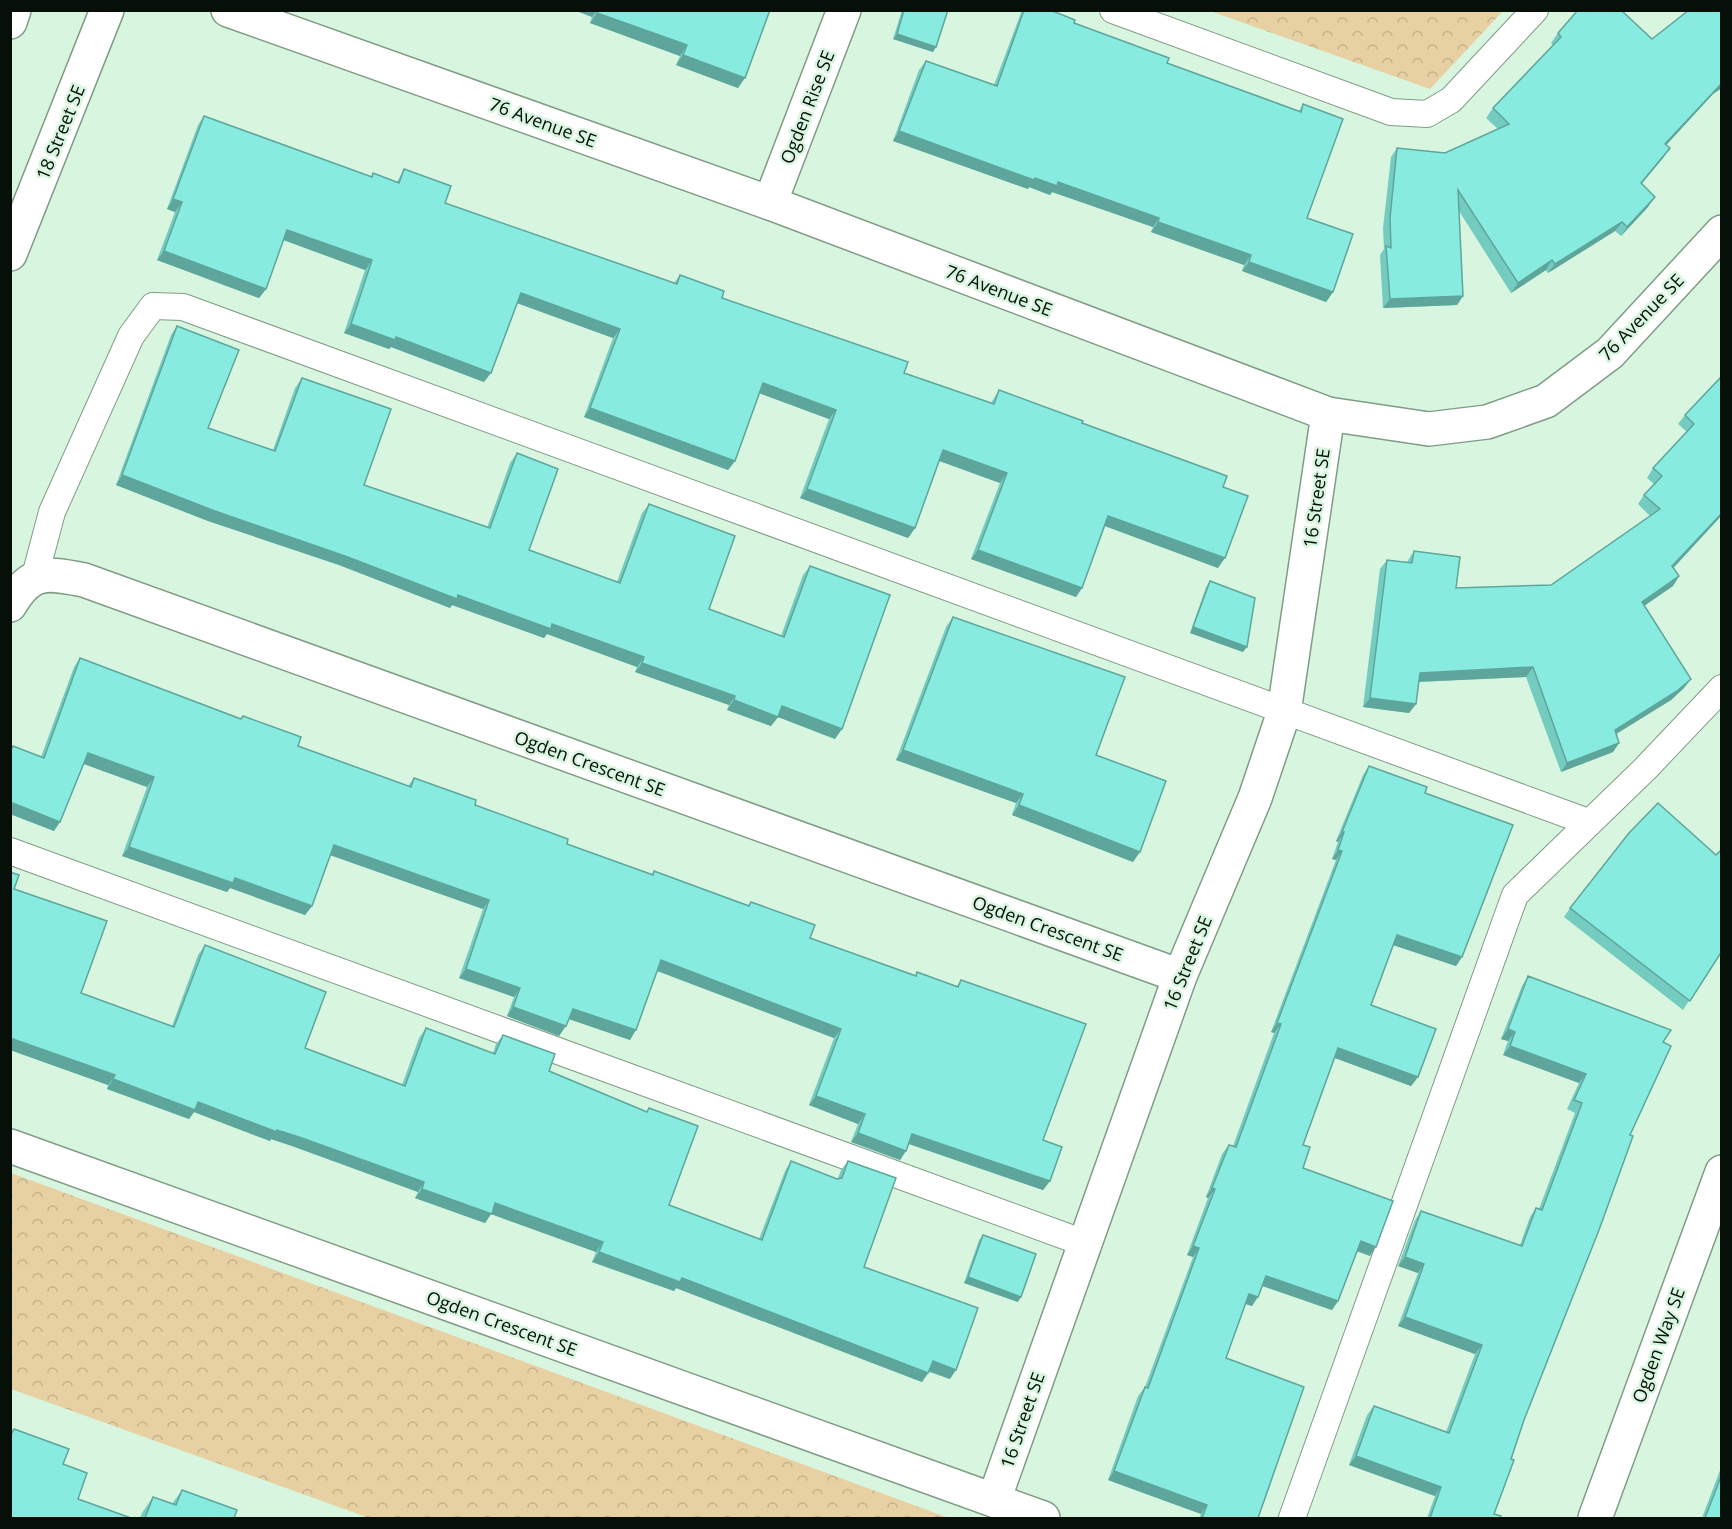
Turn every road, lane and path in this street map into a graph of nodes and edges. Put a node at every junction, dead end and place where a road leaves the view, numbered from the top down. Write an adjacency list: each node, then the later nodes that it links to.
1 (14, 10): 7 (street)
2 (107, 10): 10 (street, 18 Street SE)
3 (228, 10): 8 (street, 76 Avenue SE)
4 (844, 10): 8 (street, Ogden Rise SE)
5 (1113, 10): 6 (lane)
6 (1535, 10)
7 (10, 22)
8 (770, 203): 11 (street, 76 Avenue SE)
9 (1722, 232): 11 (street, 76 Avenue SE)
10 (10, 254)
11 (1329, 414): 15 (street, 16 Street SE)
12 (34, 576): 13 (street); 15 (lane); 18 (street, Ogden Crescent SE)
13 (10, 605)
14 (1722, 688): 16 (lane)
15 (1284, 712): 16 (lane); 18 (street, 16 Street SE)
16 (1588, 822): 24 (lane)
17 (10, 851): 21 (lane)
18 (1180, 975): 21 (street, 16 Street SE)
19 (10, 1146): 22 (street, Ogden Crescent SE)
20 (1722, 1172): 25 (street, Ogden Way SE)
21 (1084, 1243): 22 (street, 16 Street SE)
22 (994, 1500): 23 (street, Ogden Crescent SE)
23 (1043, 1518)
24 (1292, 1518)
25 (1595, 1518)

